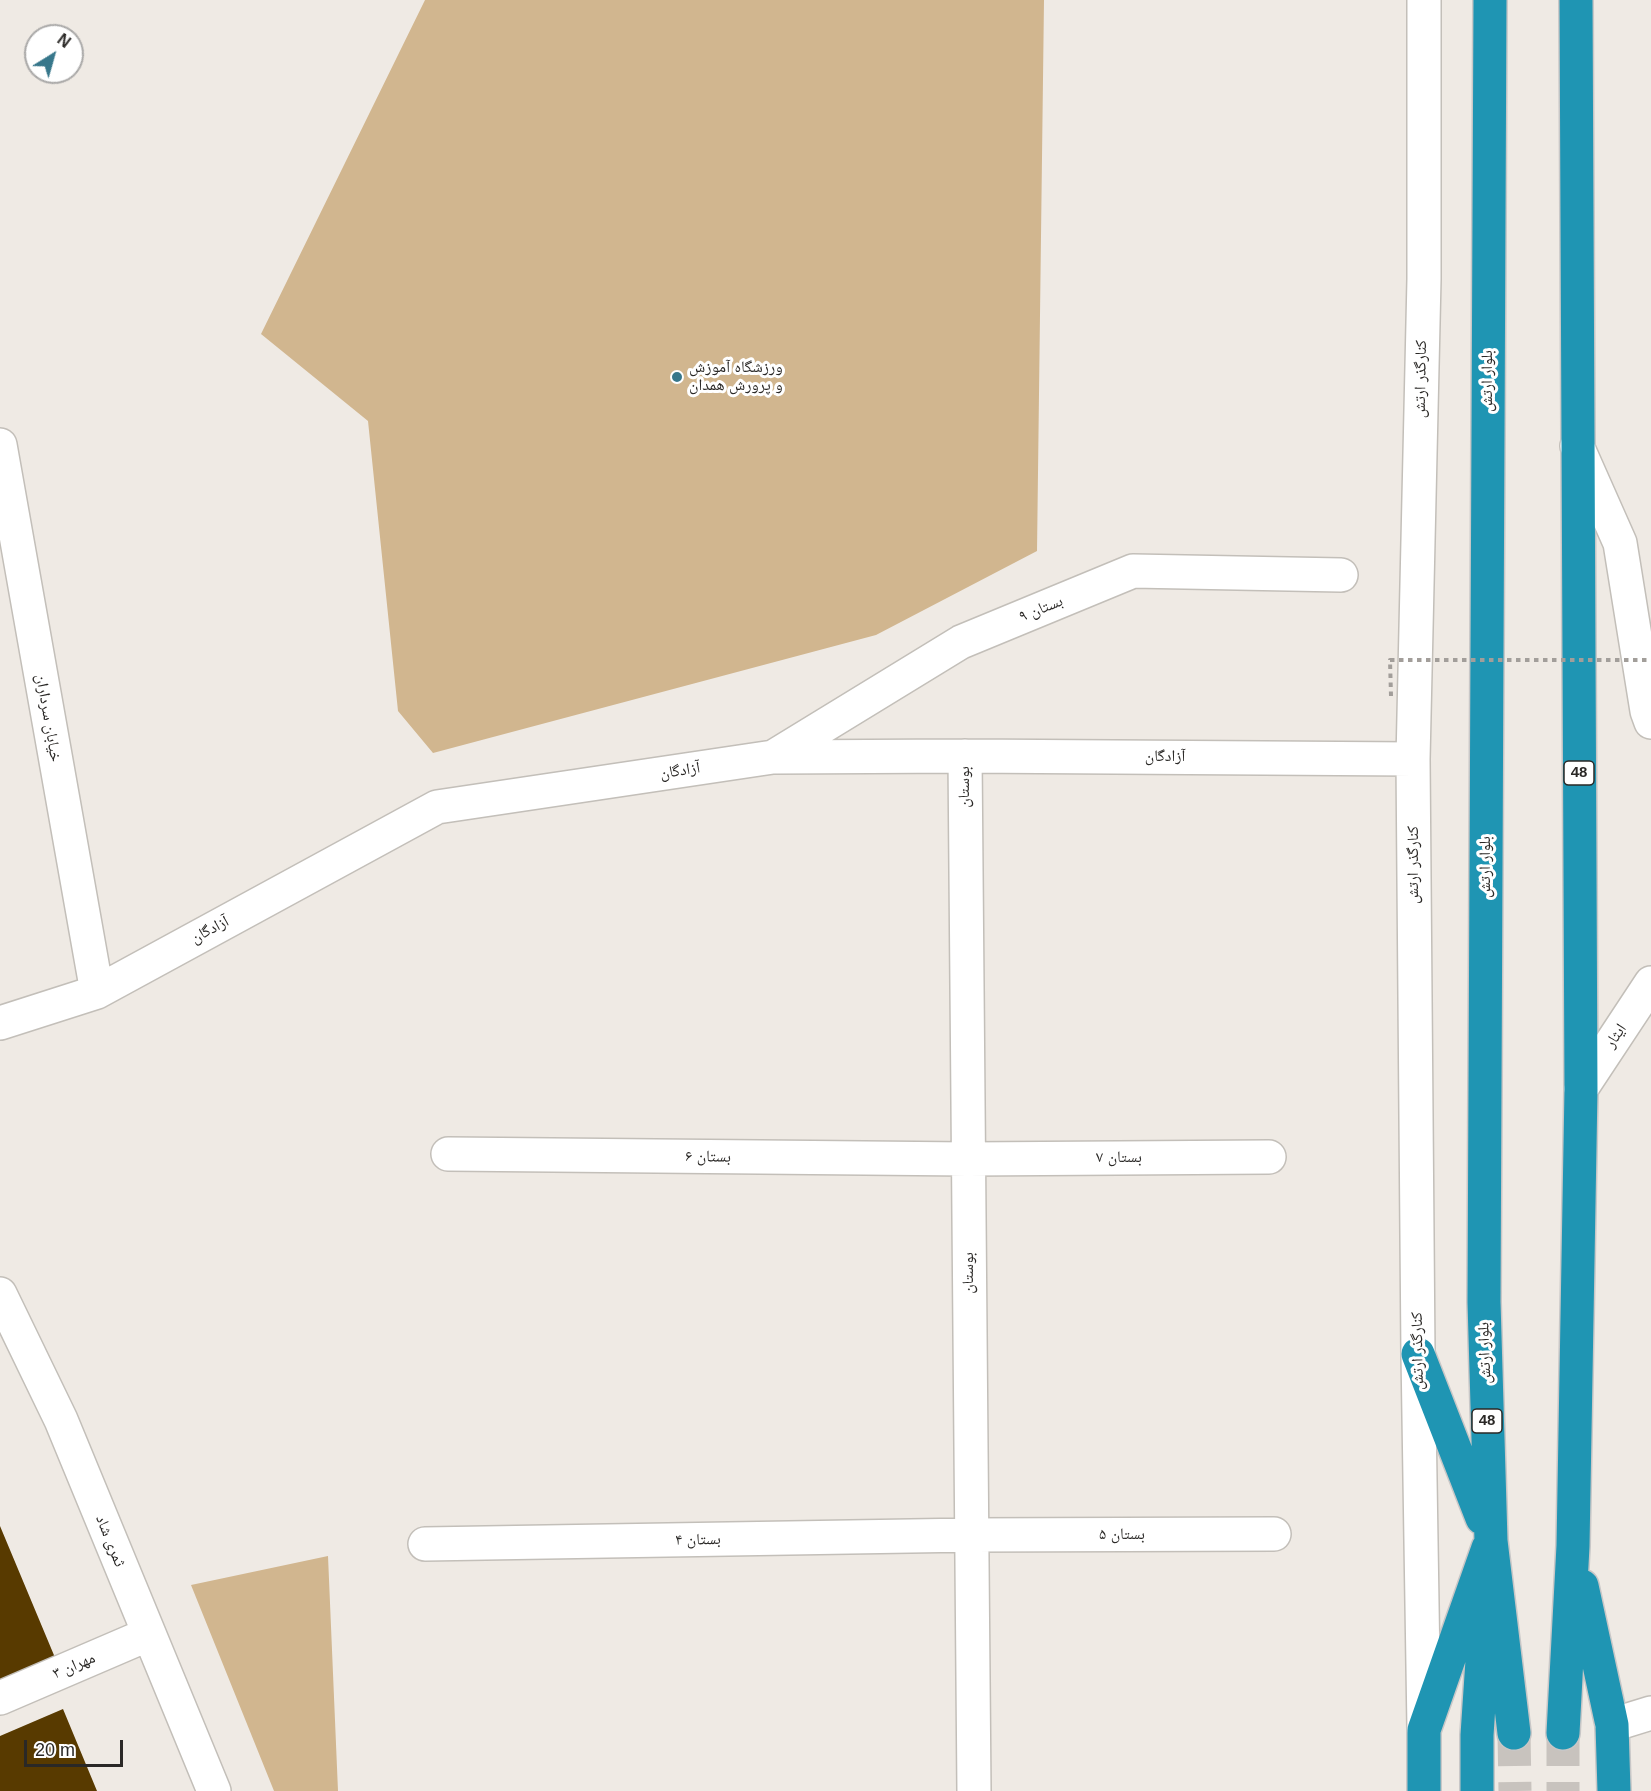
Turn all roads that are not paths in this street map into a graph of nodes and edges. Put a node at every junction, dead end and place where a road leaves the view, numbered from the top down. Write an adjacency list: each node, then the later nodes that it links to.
1 (1424, 0): 10 (street, کنارگذر ارتش)
2 (1490, 0): 22 (highway, بلوار ارتش / 48)
3 (1576, 0): 5 (highway, 48)
4 (0, 445): 12 (street, خیابان سرداران)
5 (1577, 446): 7 (street); 14 (highway, 48)
6 (1341, 575): 9 (street, بستان ۹)
7 (1651, 722)
8 (965, 756): 9 (street, آزادگان); 10 (street, آزادگان); 17 (street, بوستان)
9 (773, 757): 12 (street, آزادگان)
10 (1413, 759): 19 (street, کنارگذر ارتش)
11 (1651, 983): 14 (street, ایثار)
12 (97, 992): 13 (street, آزادگان)
13 (0, 1023)
14 (1581, 1089): 24 (highway, 48)
15 (448, 1154): 17 (street, بستان ۶)
16 (1269, 1157): 17 (street, بستان ۷)
17 (968, 1159): 21 (street, بوستان)
18 (3, 1309): 25 (street, ثمری شاد)
19 (1418, 1354): 22 (highway); 29 (street, کنارگذر ارتش)
20 (1274, 1534): 21 (street, بستان ۵)
21 (971, 1535): 23 (street, بستان ۴); 33 (street, بوستان)
22 (1491, 1541): 29 (highway); 30 (highway, بلوار ارتش / 48); 35 (highway)
23 (425, 1544)
24 (1573, 1546): 28 (highway); 31 (highway, 48)
25 (149, 1634): 26 (street, مهران ۳); 32 (street, ثمری شاد)
26 (0, 1698)
27 (1651, 1713): 28 (street)
28 (1612, 1725): 36 (highway)
29 (1424, 1730): 34 (highway)
30 (1514, 1733)
31 (1563, 1733)
32 (213, 1791)
33 (974, 1791)
34 (1424, 1791)
35 (1477, 1791)
36 (1614, 1791)

